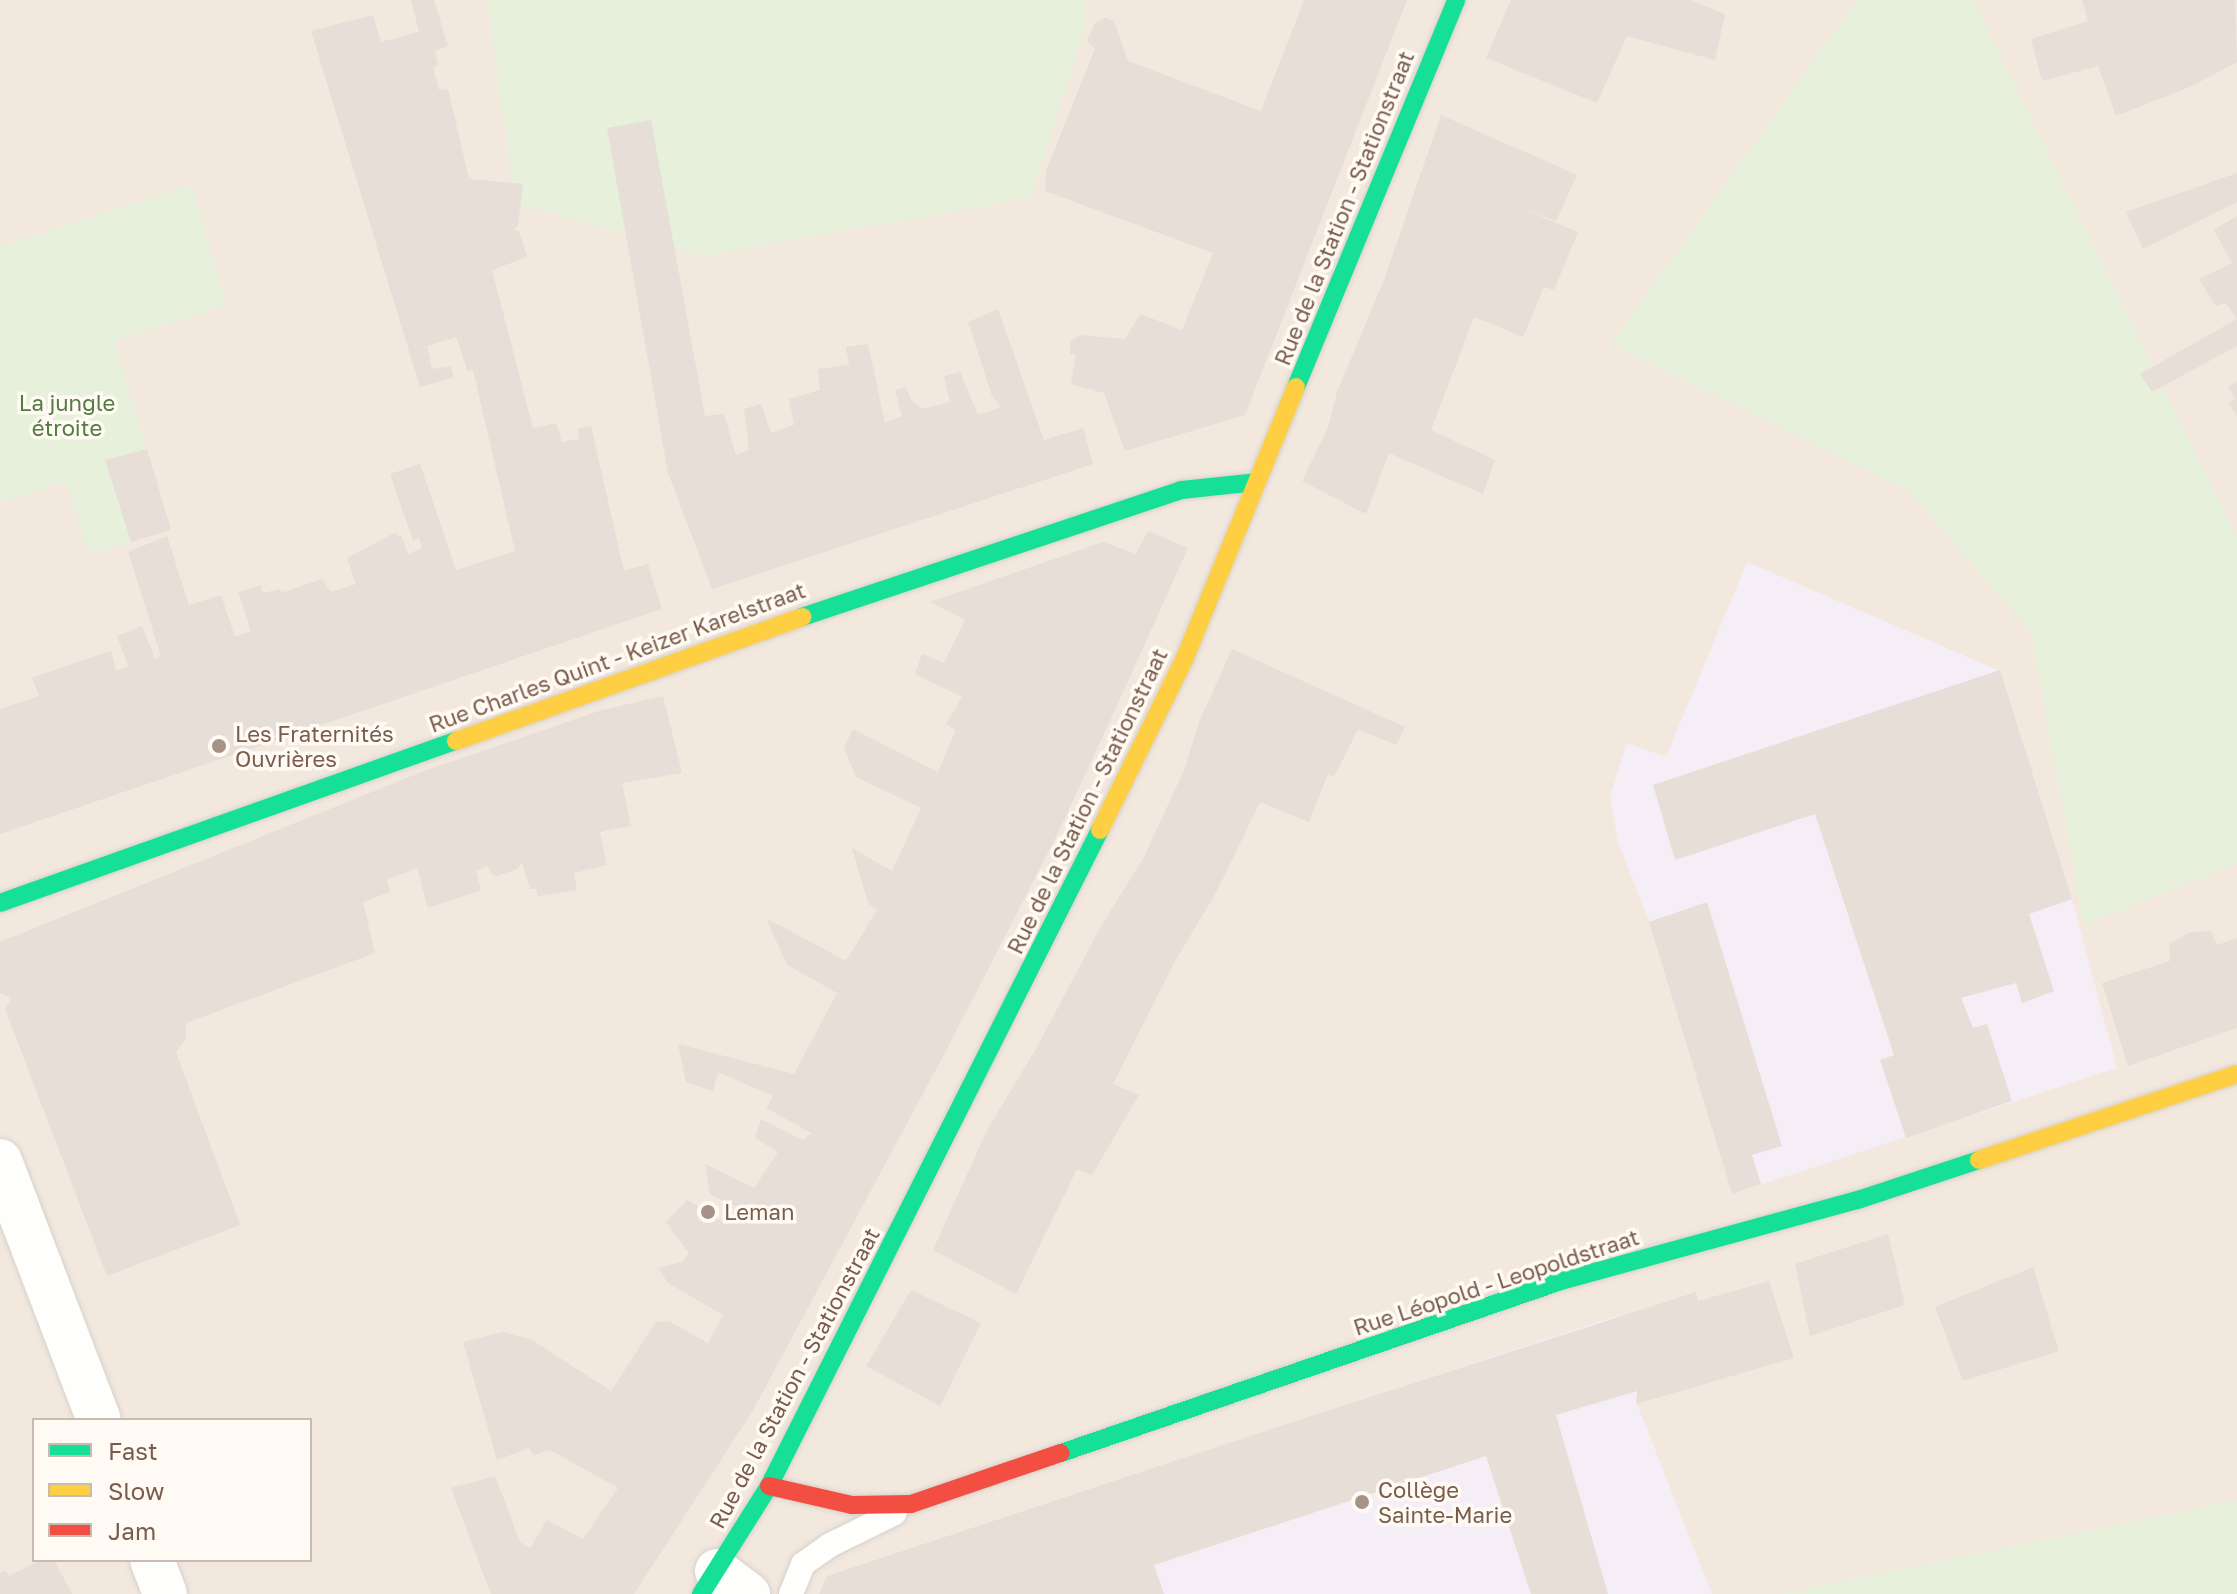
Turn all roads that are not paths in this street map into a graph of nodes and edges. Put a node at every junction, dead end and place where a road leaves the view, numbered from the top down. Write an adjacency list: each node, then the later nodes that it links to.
1 (1456, 0): 2 (street, Rue de la Station - Stationstraat)
2 (1257, 482): 3 (street, Rue Charles Quint - Keizer Karelstraat); 7 (street, Rue de la Station - Stationstraat)
3 (0, 903)
4 (2237, 1074): 8 (street, Rue Léopold - Leopoldstraat)
5 (0, 1161): 6 (street)
6 (98, 1418)
7 (769, 1486): 8 (street, Rue Léopold - Leopoldstraat); 10 (street, Rue de la Station - Stationstraat)
8 (911, 1504): 12 (lane)
9 (153, 1562): 11 (street)
10 (722, 1586)
11 (165, 1594)
12 (791, 1594)

